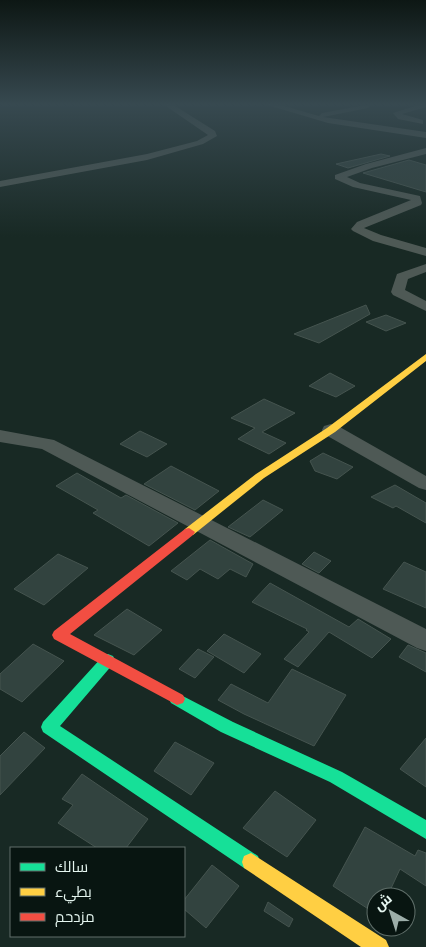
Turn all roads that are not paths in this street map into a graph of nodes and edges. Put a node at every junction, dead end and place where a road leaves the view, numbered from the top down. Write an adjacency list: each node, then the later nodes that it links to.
1 (182, 148): 3 (street)
2 (426, 151): 4 (street)
3 (0, 184)
4 (421, 199): 5 (street)
5 (426, 252)
6 (426, 268): 7 (street)
7 (426, 307)
8 (426, 357): 9 (street)
9 (332, 430): 11 (street); 12 (street)
10 (0, 436): 12 (street)
11 (426, 484)
12 (199, 523): 13 (street); 14 (street)
13 (426, 641)
14 (108, 660): 15 (street); 16 (street)
15 (426, 830)
16 (379, 947)

